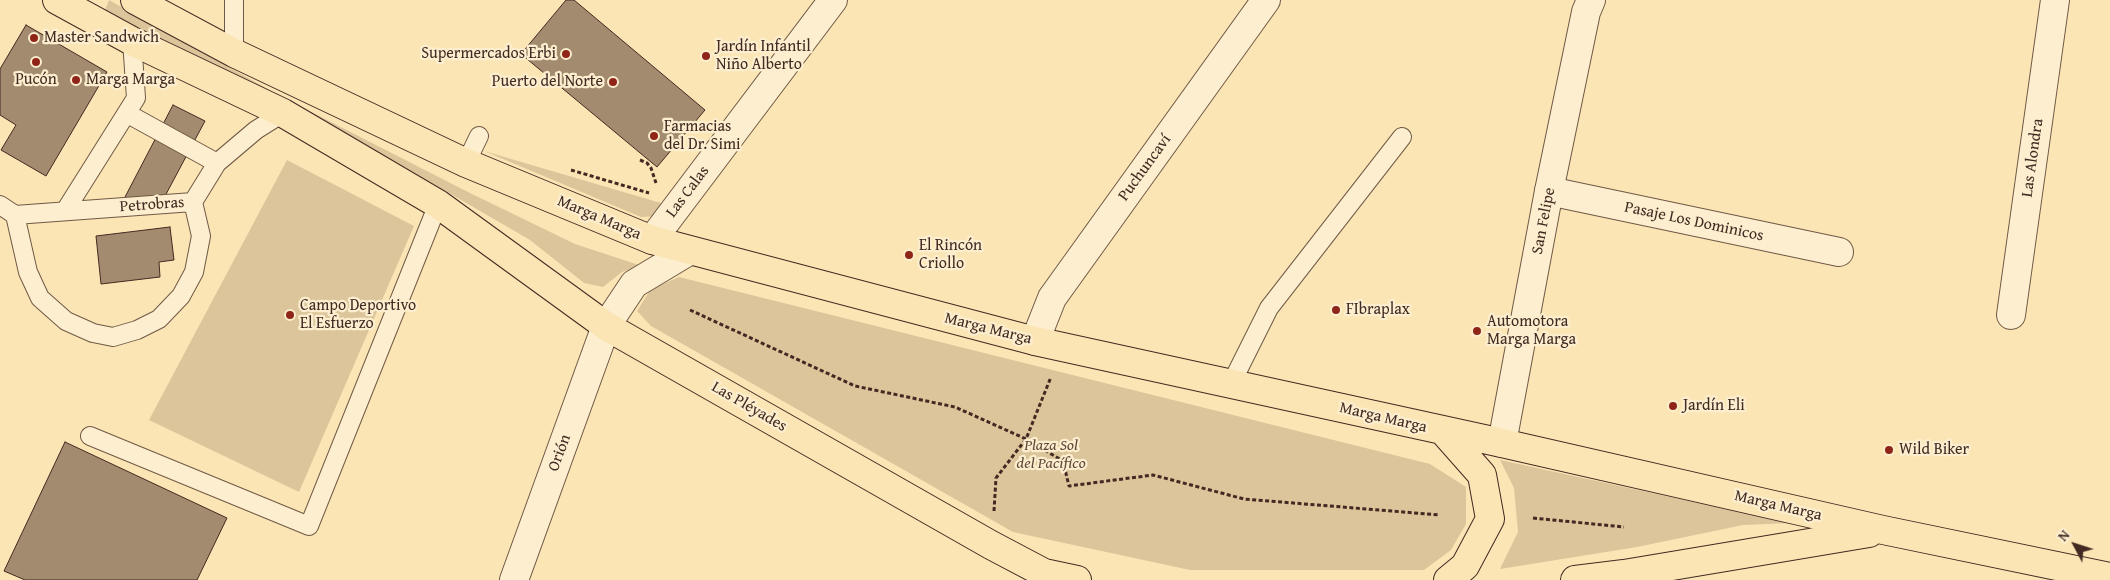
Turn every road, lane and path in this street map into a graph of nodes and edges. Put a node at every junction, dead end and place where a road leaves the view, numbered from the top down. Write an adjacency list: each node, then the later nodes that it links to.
1 (57, 0): 8 (main road)
2 (135, 0): 9 (main road, Marga Marga)
3 (234, 0): 9 (lane)
4 (833, 0): 24 (street, Las Calas)
5 (1266, 0): 30 (street, Puchuncaví)
6 (1591, 0): 18 (street, San Felipe)
7 (2055, 0): 28 (street, Las Alondra)
8 (132, 41): 10 (main road); 11 (lane)
9 (234, 53): 15 (main road, Marga Marga)
10 (283, 113): 16 (lane, Petrobras); 20 (main road)
11 (128, 114): 16 (lane); 22 (lane)
12 (479, 136): 15 (lane)
13 (1402, 137): 32 (lane)
14 (640, 160): 17 (path)
15 (466, 163): 24 (main road, Marga Marga)
16 (217, 164): 19 (lane, Petrobras)
17 (657, 188)
18 (1549, 191): 26 (street, Pasaje Los Dominicos); 36 (street, San Felipe)
19 (194, 202): 22 (lane, Petrobras); 23 (lane)
20 (438, 204): 29 (main road, Las Pléyades); 34 (lane)
21 (0, 205): 23 (lane)
22 (65, 211): 23 (lane, Petrobras)
23 (15, 214)
24 (652, 240): 25 (main road, Marga Marga)
25 (689, 251): 29 (street, Orión); 30 (main road, Marga Marga)
26 (1840, 252)
27 (690, 310): 35 (path)
28 (2011, 315)
29 (606, 326): 41 (main road, Las Pléyades); 44 (street, Orión)
30 (1035, 342): 31 (main road, Marga Marga)
31 (1063, 346): 32 (main road, Marga Marga); 35 (path)
32 (1231, 384): 33 (main road, Marga Marga)
33 (1444, 432): 36 (main road, Marga Marga); 46 (main road)
34 (90, 436)
35 (1026, 439): 37 (path); 41 (path)
36 (1502, 443): 40 (main road, Marga Marga)
37 (1440, 515)
38 (1533, 518): 39 (path)
39 (1624, 527)
40 (1883, 530): 43 (main road, Marga Marga); 47 (main road, Marga Marga)
41 (991, 546): 42 (main road, Las Pléyades)
42 (1045, 577): 45 (main road, Las Pléyades)
43 (2110, 577)
44 (514, 580)
45 (1077, 580)
46 (1448, 580)
47 (1575, 580)

